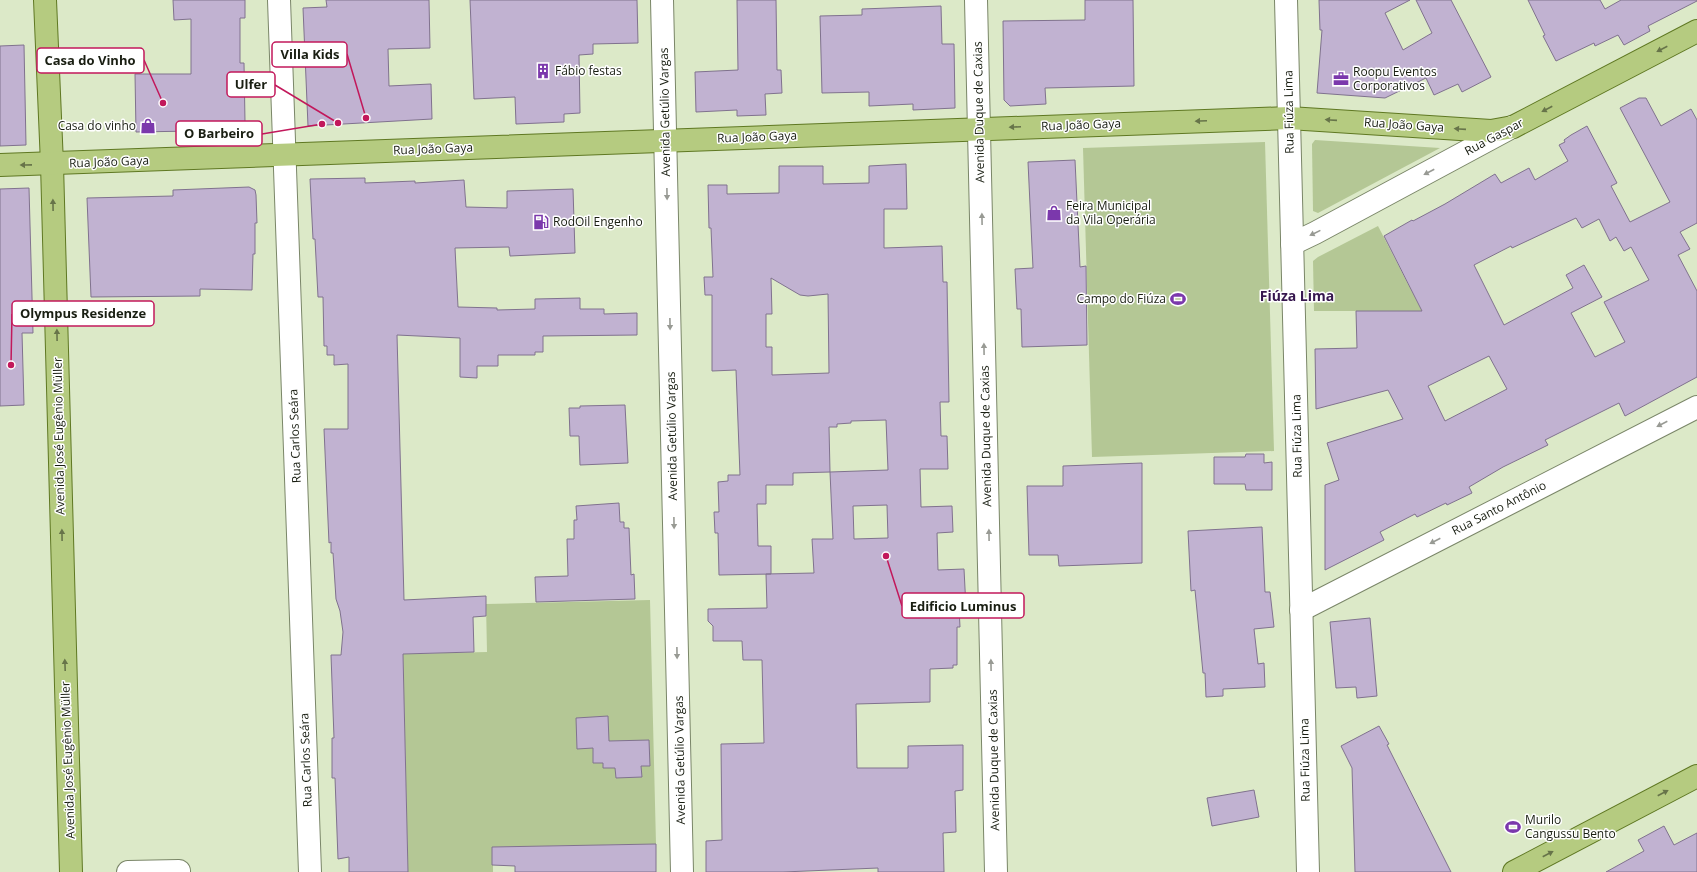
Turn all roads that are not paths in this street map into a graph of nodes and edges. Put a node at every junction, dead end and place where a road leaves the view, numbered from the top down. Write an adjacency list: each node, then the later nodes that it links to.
1 (45, 0): 12 (main road, Avenida José Eugênio Müller)
2 (279, 0): 11 (street, Rua Carlos Seára)
3 (662, 0): 10 (street, Avenida Getúlio Vargas)
4 (976, 0): 9 (street, Avenida Duque de Caxias)
5 (1286, 0): 7 (street, Rua Fiúza Lima)
6 (1697, 31): 8 (main road, Rua Gaspar, one-way to 8)
7 (1289, 118): 8 (main road, Rua João Gaya, one-way to 7); 9 (main road, Rua João Gaya, one-way to 9); 14 (street, Rua Fiúza Lima)
8 (1513, 127): 14 (street, Rua Gaspar, one-way to 14)
9 (980, 129): 10 (main road, Rua João Gaya); 23 (street, Avenida Duque de Caxias, one-way to 9)
10 (665, 141): 11 (main road, Rua João Gaya); 22 (street, Avenida Getúlio Vargas, one-way to 22)
11 (284, 155): 12 (main road, Rua João Gaya); 21 (street, Rua Carlos Seára)
12 (52, 164): 13 (main road, Rua João Gaya, one-way to 13); 18 (main road, Avenida José Eugênio Müller, one-way to 12)
13 (0, 165)
14 (1292, 244): 16 (street, Rua Fiúza Lima)
15 (1697, 407): 16 (street, Rua Santo Antônio, one-way to 16)
16 (1301, 610): 24 (street, Rua Fiúza Lima)
17 (1697, 776): 25 (main road, one-way to 17)
18 (71, 872)
19 (128, 872): 20 (street)
20 (179, 872)
21 (310, 872)
22 (682, 872)
23 (996, 872)
24 (1308, 872)
25 (1514, 872)

